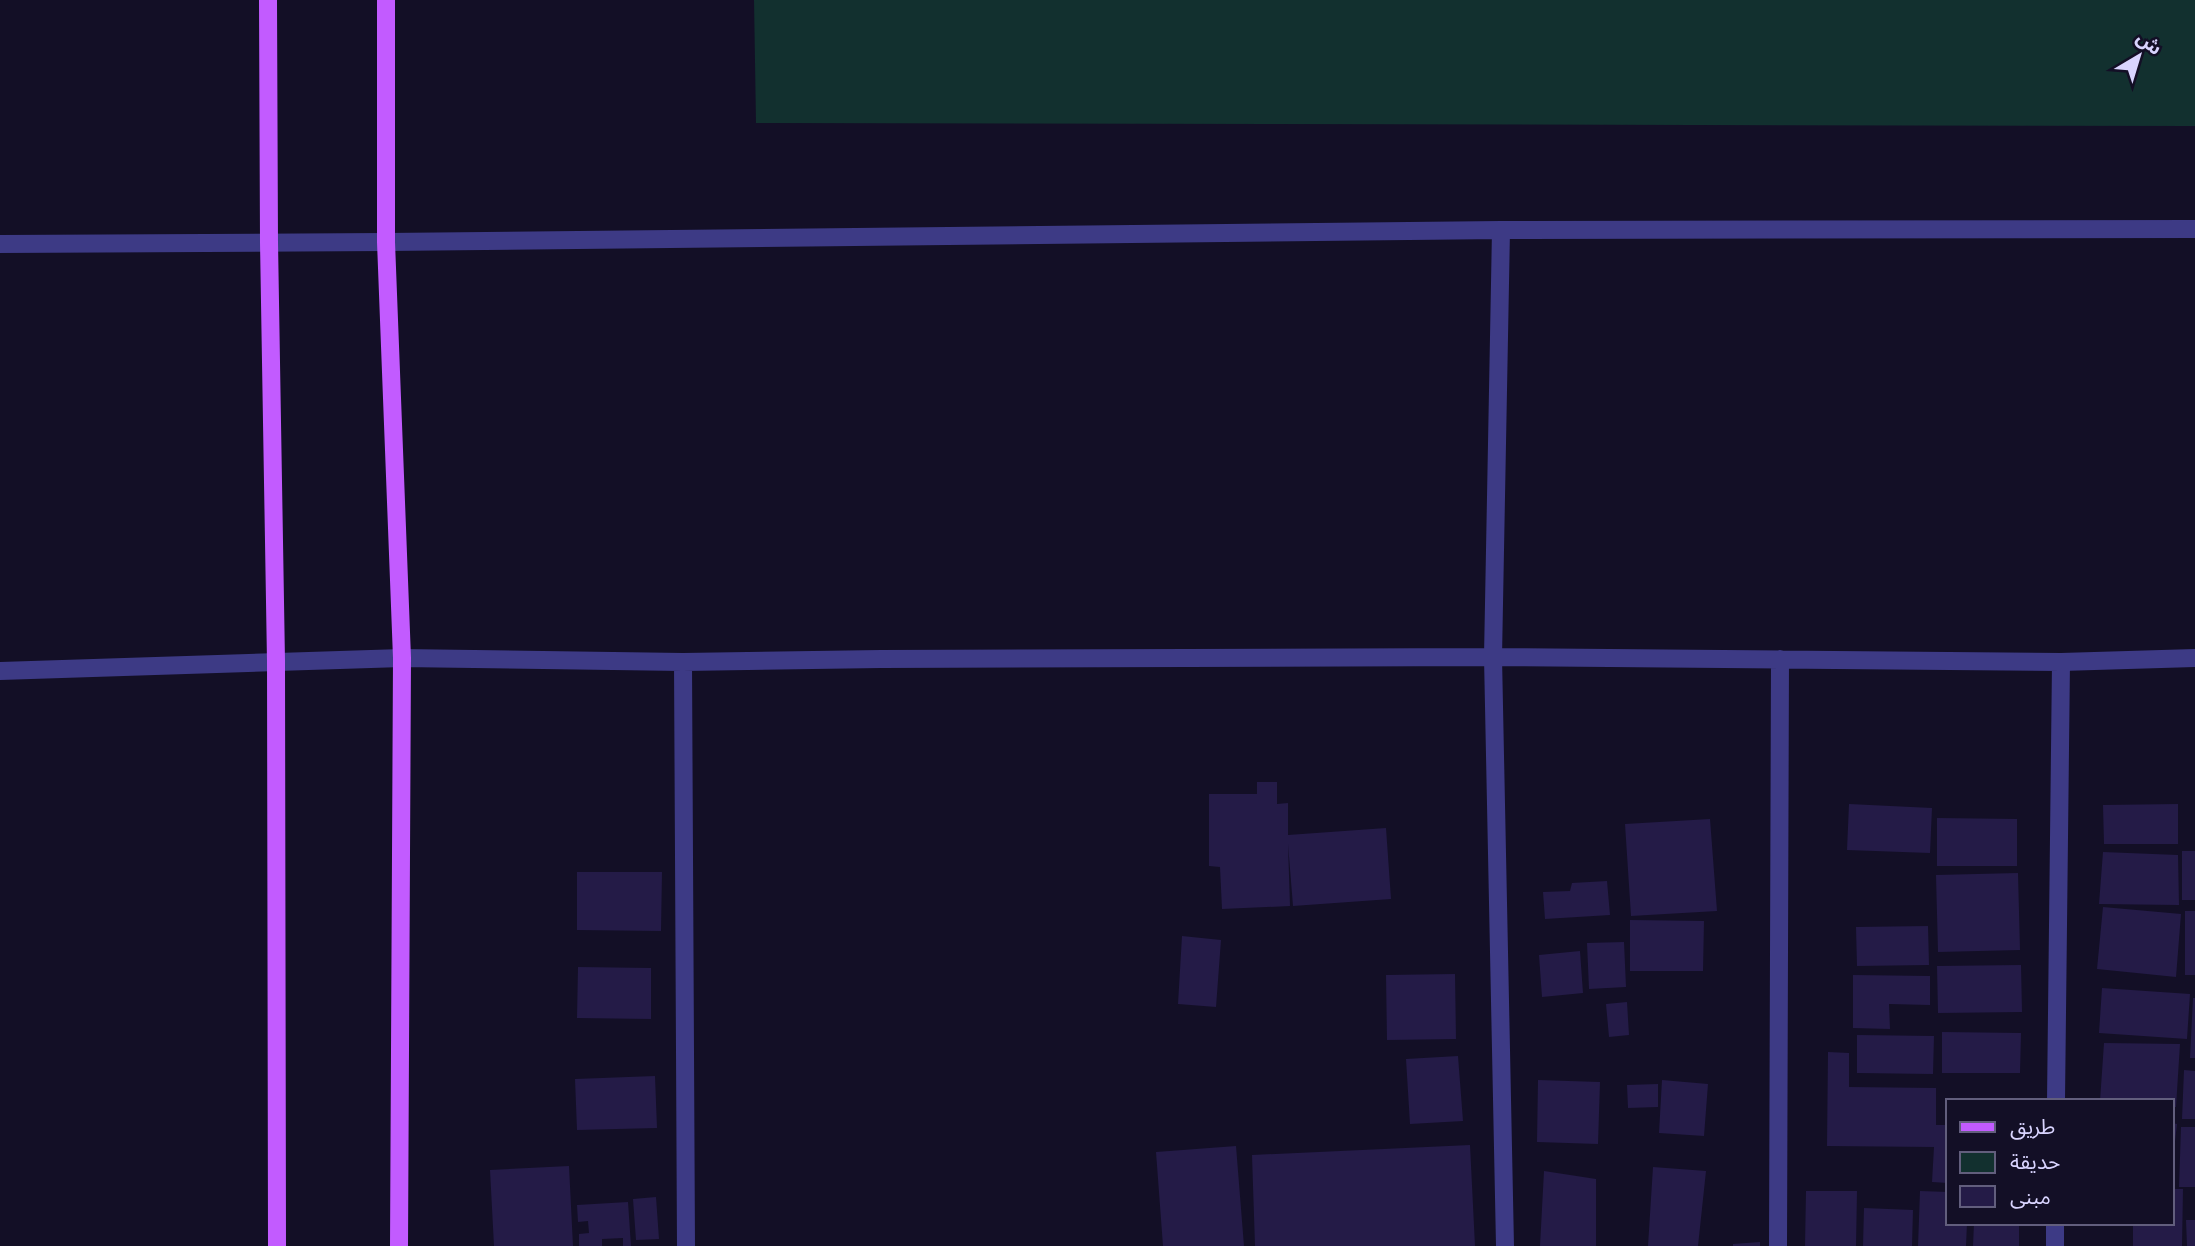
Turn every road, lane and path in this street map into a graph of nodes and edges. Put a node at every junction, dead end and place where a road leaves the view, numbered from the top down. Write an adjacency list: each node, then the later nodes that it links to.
1 (268, 0): 5 (main road)
2 (386, 0): 6 (main road)
3 (2195, 229): 4 (street)
4 (1501, 230): 6 (street); 8 (street)
5 (269, 242): 6 (street); 7 (street); 12 (main road)
6 (386, 242): 9 (main road)
7 (0, 244)
8 (1493, 657): 11 (street); 13 (street); 21 (street)
9 (402, 658): 12 (street); 13 (street); 19 (main road)
10 (2195, 658): 14 (street)
11 (1780, 659): 14 (street); 22 (street)
12 (276, 661): 15 (street); 18 (main road)
13 (683, 662): 20 (street)
14 (2061, 662): 16 (street)
15 (0, 671)
16 (2056, 1099)
17 (2055, 1225): 23 (street)
18 (277, 1246)
19 (399, 1246)
20 (685, 1246)
21 (1505, 1246)
22 (1778, 1246)
23 (2055, 1246)

